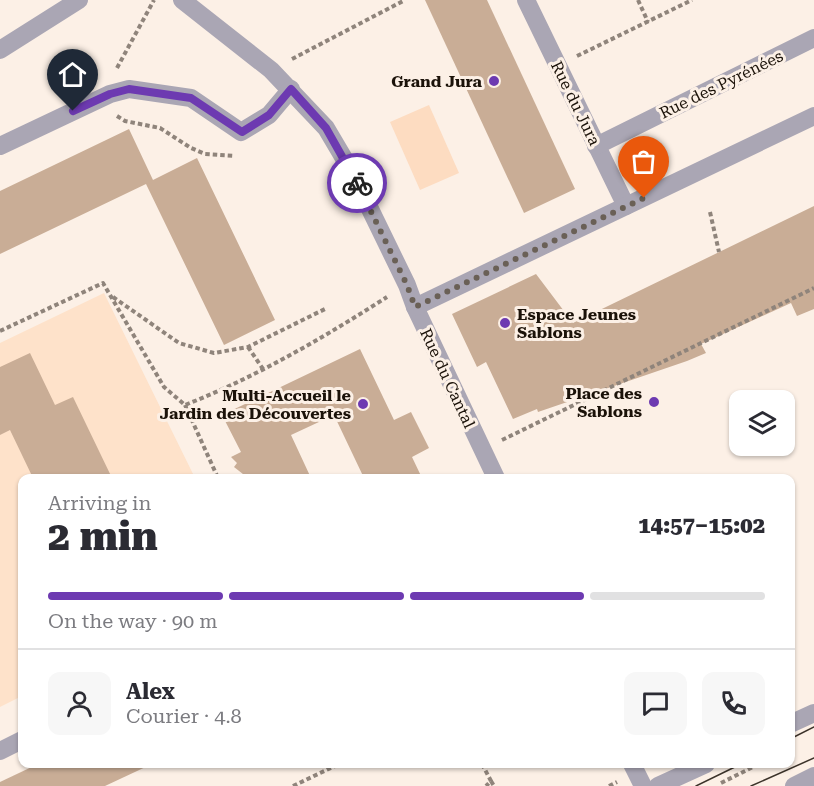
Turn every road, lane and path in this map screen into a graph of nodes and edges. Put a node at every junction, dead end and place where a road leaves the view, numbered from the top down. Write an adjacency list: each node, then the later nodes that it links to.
1 (79, 0): 9 (street)
2 (182, 0): 11 (street, Rue du Cantal)
3 (405, 0): 11 (path)
4 (526, 0): 10 (street, Rue du Jura)
5 (638, 0): 7 (path)
6 (692, 0): 7 (path)
7 (648, 22): 10 (path)
8 (814, 38): 15 (street, Rue des Pyrénées)
9 (0, 50)
10 (557, 65): 15 (street, Rue du Jura)
11 (271, 70): 12 (street, Rue du Cantal)
12 (291, 89): 14 (street); 19 (street, Rue du Cantal)
13 (814, 116): 16 (street)
14 (0, 146)
15 (596, 146): 16 (street, Rue du Jura)
16 (626, 206): 22 (street)
17 (710, 212): 18 (path)
18 (719, 252)
19 (407, 285): 22 (street, Rue du Cantal); 26 (path)
20 (814, 288): 28 (path)
21 (110, 295): 24 (path); 25 (path); 27 (path)
22 (415, 307): 28 (street, Rue du Cantal)
23 (327, 308): 25 (path)
24 (0, 331)
25 (248, 347): 26 (path)
26 (262, 369): 27 (path)
27 (185, 405): 29 (path)
28 (482, 450): 30 (street, Rue du Cantal)
29 (216, 474)
30 (494, 474)
31 (814, 713): 32 (street)
32 (795, 722)
33 (18, 742): 34 (street)
34 (0, 751)
35 (330, 768): 42 (path)
36 (484, 768): 41 (path)
37 (634, 768): 45 (street)
38 (697, 768): 46 (street)
39 (751, 768): 47 (path)
40 (814, 776): 48 (street)
41 (490, 781): 43 (path); 44 (path)
42 (292, 786)
43 (486, 786)
44 (494, 786)
45 (643, 786)
46 (658, 786)
47 (715, 786)
48 (794, 786)

